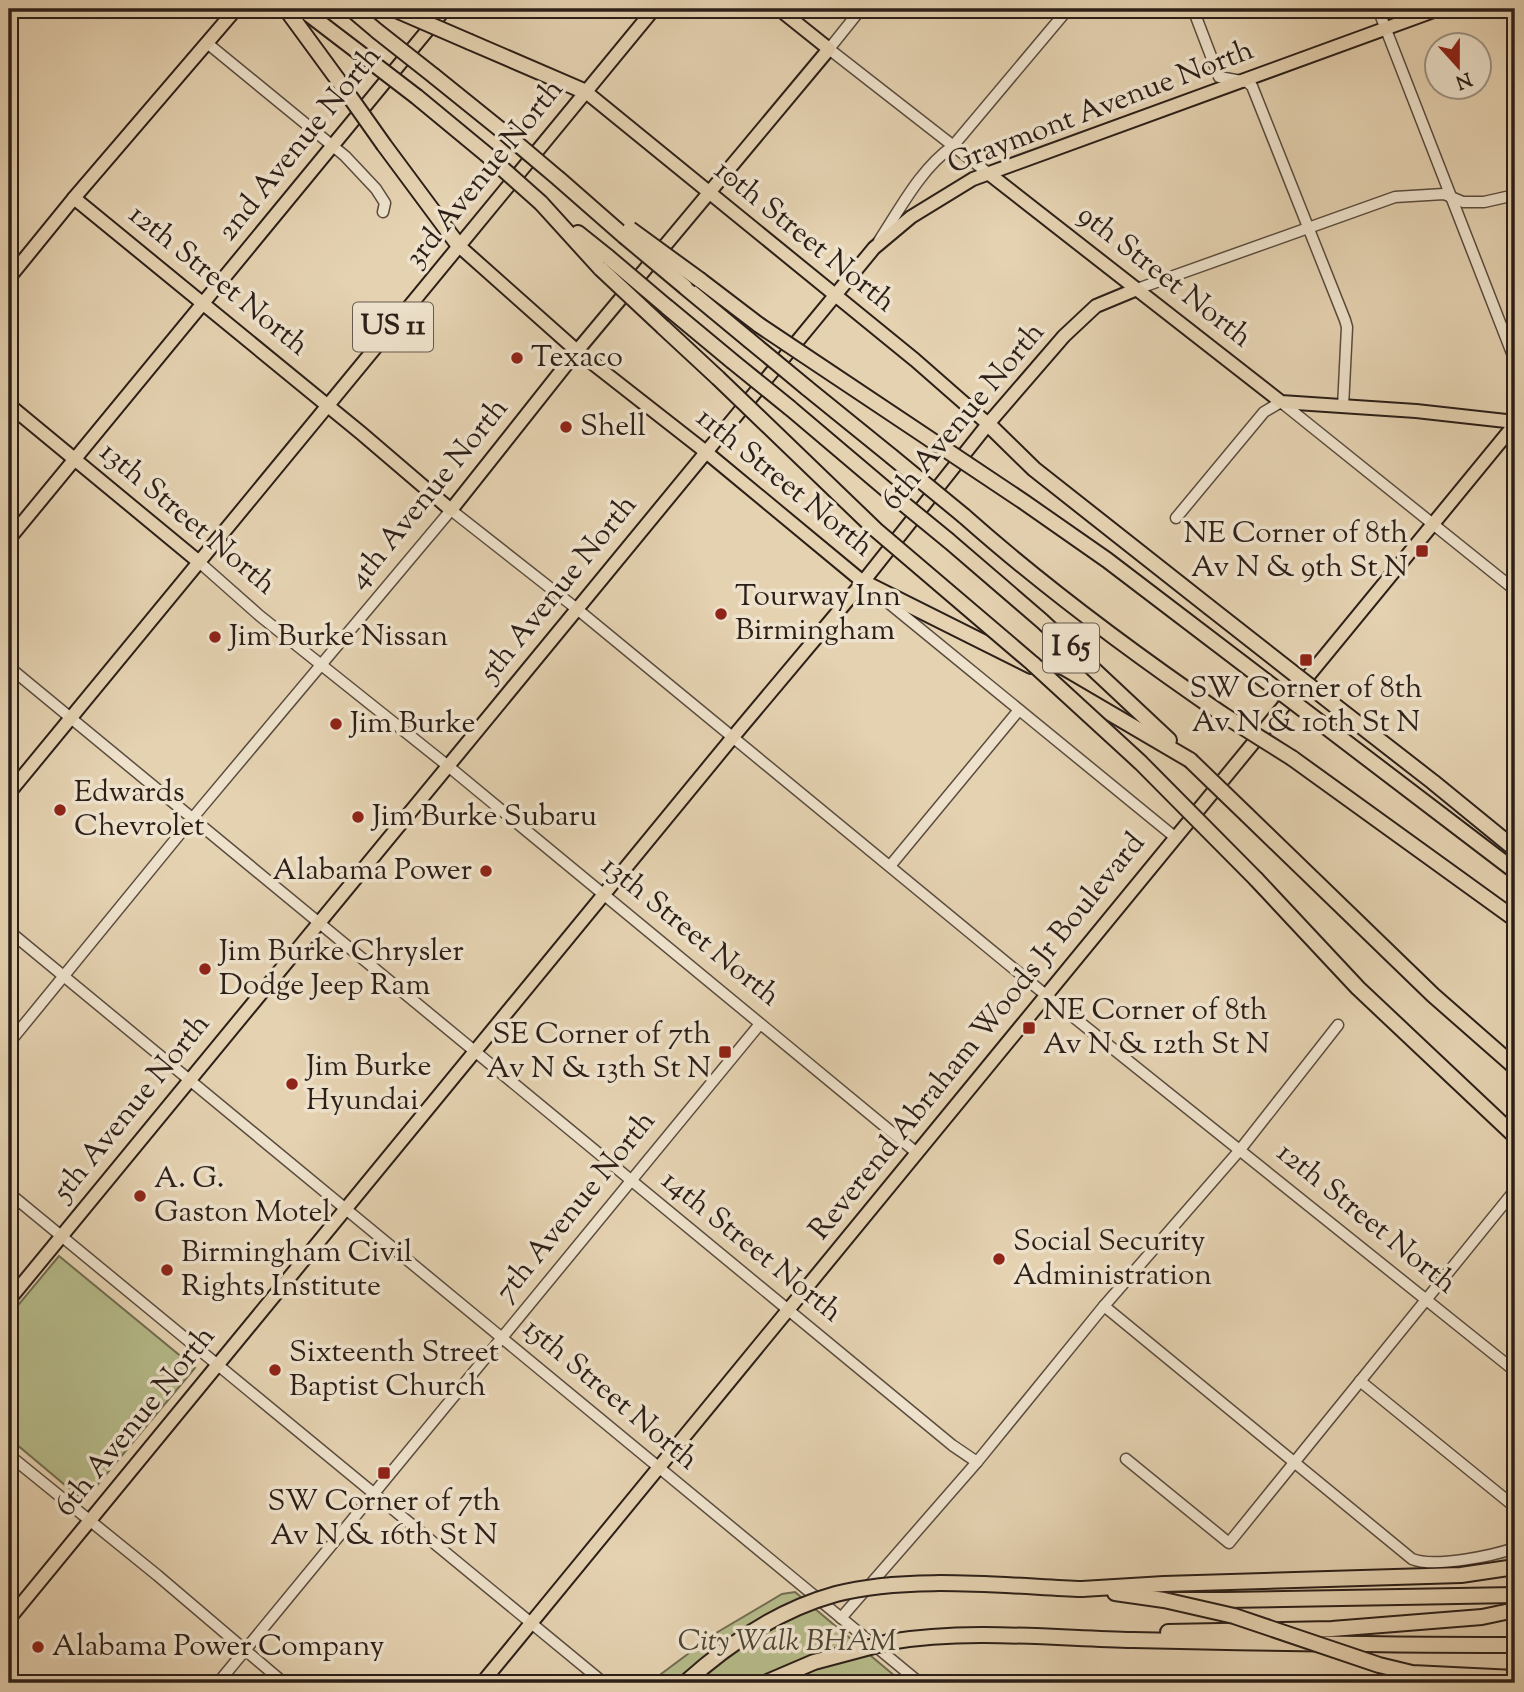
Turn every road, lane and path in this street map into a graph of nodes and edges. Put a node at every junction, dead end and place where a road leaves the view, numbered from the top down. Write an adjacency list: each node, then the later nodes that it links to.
1 (236, 9): 15 (main road)
2 (286, 9): 29 (highway, bridge)
3 (302, 9): 31 (highway, I 65, bridge)
4 (351, 9): 28 (highway, I 65, bridge)
5 (395, 9): 18 (highway, bridge)
6 (445, 9): 20 (main road, 2nd Avenue North)
7 (654, 9): 18 (main road, 3rd Avenue North / US 11)
8 (779, 9): 16 (main road, 9th Street North)
9 (860, 9): 16 (street, 4th Avenue North)
10 (1068, 9): 19 (street, 5th Avenue North)
11 (1193, 9): 17 (street)
12 (1378, 9): 14 (street)
13 (1439, 9): 14 (main road, Graymont Avenue North)
14 (1385, 28): 17 (main road, Graymont Avenue North); 25 (street)
15 (207, 43): 20 (street); 24 (main road)
16 (829, 50): 19 (street, 9th Street North); 22 (main road, 4th Avenue North)
17 (1241, 81): 21 (main road, Graymont Avenue North); 27 (street)
18 (586, 92): 22 (main road, 10th Street North); 29 (main road, 3rd Avenue North / US 11)
19 (953, 146): 21 (street, 9th Street North); 30 (street, 5th Avenue North)
20 (332, 147): 26 (street); 35 (main road, 2nd Avenue North)
21 (988, 173): 30 (main road, Graymont Avenue North); 33 (main road, 9th Street North)
22 (710, 194): 34 (main road, 10th Street North); 36 (main road, 4th Avenue North)
23 (1515, 195): 25 (street, 6th Avenue North)
24 (74, 198): 32 (main road); 35 (main road, 12th Street North)
25 (1453, 198): 27 (street, 6th Avenue North); 37 (street)
26 (383, 212)
27 (1308, 227): 33 (street, 6th Avenue North); 41 (street)
28 (627, 232): 68 (highway, bridge); 70 (highway, I 65, bridge)
29 (459, 246): 36 (main road, 11th Street North); 40 (main road, 3rd Avenue North / US 11)
30 (874, 248): 34 (main road, 5th Avenue North)
31 (605, 263): 59 (highway, I 65, bridge); 81 (highway, bridge)
32 (9, 278)
33 (1138, 289): 38 (main road, 9th Street North); 43 (main road, 6th Avenue North)
34 (835, 296): 43 (main road, 10th Street North); 44 (main road, 5th Avenue North)
35 (203, 303): 40 (main road, 12th Street North); 45 (main road, 2nd Avenue North)
36 (577, 351): 44 (main road, 11th Street North); 46 (main road, 4th Avenue North)
37 (1515, 361)
38 (1281, 402): 41 (main road); 47 (street); 48 (street, 9th Street North)
39 (9, 405): 45 (main road, 13th Street North)
40 (328, 405): 46 (main road, 12th Street North); 50 (main road, 3rd Avenue North / US 11)
41 (1343, 407): 42 (main road)
42 (1515, 423): 48 (main road, Reverend Abraham Woods Jr Boulevard)
43 (988, 424): 51 (main road, 6th Avenue North); 61 (highway, bridge)
44 (706, 452): 51 (main road, 11th Street North); 53 (main road, 5th Avenue North)
45 (75, 459): 49 (main road, 2nd Avenue North); 50 (main road, 13th Street North)
46 (451, 510): 53 (street, 12th Street North); 54 (street, 4th Avenue North)
47 (1176, 518)
48 (1433, 524): 52 (street, 9th Street North); 64 (main road, Reverend Abraham Woods Jr Boulevard)
49 (9, 539)
50 (199, 562): 54 (street, 13th Street North); 57 (main road, 3rd Avenue North)
51 (863, 582): 56 (street, 11th Street North); 58 (main road, 6th Avenue North); 59 (highway)
52 (1515, 590)
53 (577, 609): 58 (street, 12th Street North); 60 (main road, 5th Avenue North)
54 (323, 664): 60 (street, 13th Street North); 63 (street, 4th Avenue North)
55 (9, 667): 57 (street, 14th Street North)
56 (1019, 710): 64 (street, 11th Street North); 67 (street)
57 (70, 718): 62 (main road, 3rd Avenue North); 63 (street, 14th Street North)
58 (733, 737): 67 (street, 12th Street North); 69 (main road, 6th Avenue North)
59 (1190, 760): 79 (highway, I 65, bridge)
60 (448, 766): 69 (street, 13th Street North); 71 (main road, 5th Avenue North)
61 (1433, 782): 65 (highway); 66 (highway)
62 (9, 793)
63 (192, 820): 71 (street, 14th Street North); 73 (street, 4th Avenue North)
64 (1176, 838): 74 (main road, Reverend Abraham Woods Jr Boulevard)
65 (1515, 838)
66 (1515, 849)
67 (890, 866): 74 (street, 12th Street North)
68 (1515, 871)
69 (604, 895): 75 (street, 13th Street North); 78 (main road, 6th Avenue North)
70 (1515, 919)
71 (319, 923): 78 (street, 14th Street North); 80 (main road, 5th Avenue North)
72 (9, 931): 73 (street, 15th Street North)
73 (64, 976): 77 (street, 4th Avenue North); 80 (street, 15th Street North)
74 (1047, 995): 82 (street, 12th Street North); 83 (main road, Reverend Abraham Woods Jr Boulevard)
75 (760, 1024): 83 (street, 13th Street North); 84 (street, 7th Avenue North)
76 (1338, 1026): 82 (street)
77 (9, 1043)
78 (475, 1051): 84 (street, 14th Street North); 87 (main road, 6th Avenue North)
79 (1515, 1067)
80 (190, 1080): 87 (street, 15th Street North); 88 (main road, 5th Avenue North)
81 (1515, 1136)
82 (1239, 1151): 90 (street, 12th Street North); 91 (street)
83 (917, 1153): 92 (main road, Reverend Abraham Woods Jr Boulevard)
84 (631, 1181): 92 (street, 14th Street North); 93 (street, 7th Avenue North)
85 (1515, 1190): 90 (street)
86 (9, 1193): 88 (street)
87 (345, 1209): 93 (street, 15th Street North); 94 (main road, 6th Avenue North)
88 (62, 1236): 89 (main road, 5th Avenue North); 94 (street)
89 (9, 1300)
90 (1426, 1300): 95 (street, 12th Street North); 96 (street)
91 (1104, 1307): 99 (street); 100 (street)
92 (788, 1310): 99 (street, 14th Street North); 101 (main road, Reverend Abraham Woods Jr Boulevard)
93 (502, 1338): 101 (street, 15th Street North); 102 (street, 7th Avenue North)
94 (218, 1364): 102 (street); 104 (main road, 6th Avenue North)
95 (1515, 1371)
96 (1360, 1381): 100 (street); 103 (street)
97 (9, 1455): 104 (street)
98 (1126, 1459): 100 (street)
99 (977, 1462): 111 (street)
100 (1294, 1462): 105 (street)
101 (659, 1467): 111 (street, 15th Street North); 113 (main road, Reverend Abraham Woods Jr Boulevard)
102 (374, 1494): 113 (street); 116 (street, 7th Avenue North)
103 (1515, 1507)
104 (90, 1519): 112 (main road, 6th Avenue North); 116 (street)
105 (1515, 1548)
106 (1515, 1566): 107 (highway)
107 (1082, 1589): 109 (highway); 122 (highway, bridge)
108 (1515, 1595): 109 (highway, bridge)
109 (1164, 1600): 117 (highway, bridge)
110 (1515, 1610): 114 (highway)
111 (841, 1618): 124 (street, 15th Street North)
112 (9, 1619)
113 (531, 1623): 120 (main road, Reverend Abraham Woods Jr Boulevard); 121 (street)
114 (1070, 1638): 115 (highway); 123 (highway, bridge)
115 (1515, 1645)
116 (244, 1651): 118 (street, 7th Avenue North); 119 (street)
117 (1515, 1678)
118 (218, 1683)
119 (284, 1683)
120 (482, 1683)
121 (604, 1683)
122 (685, 1683)
123 (765, 1683)
124 (920, 1683)

